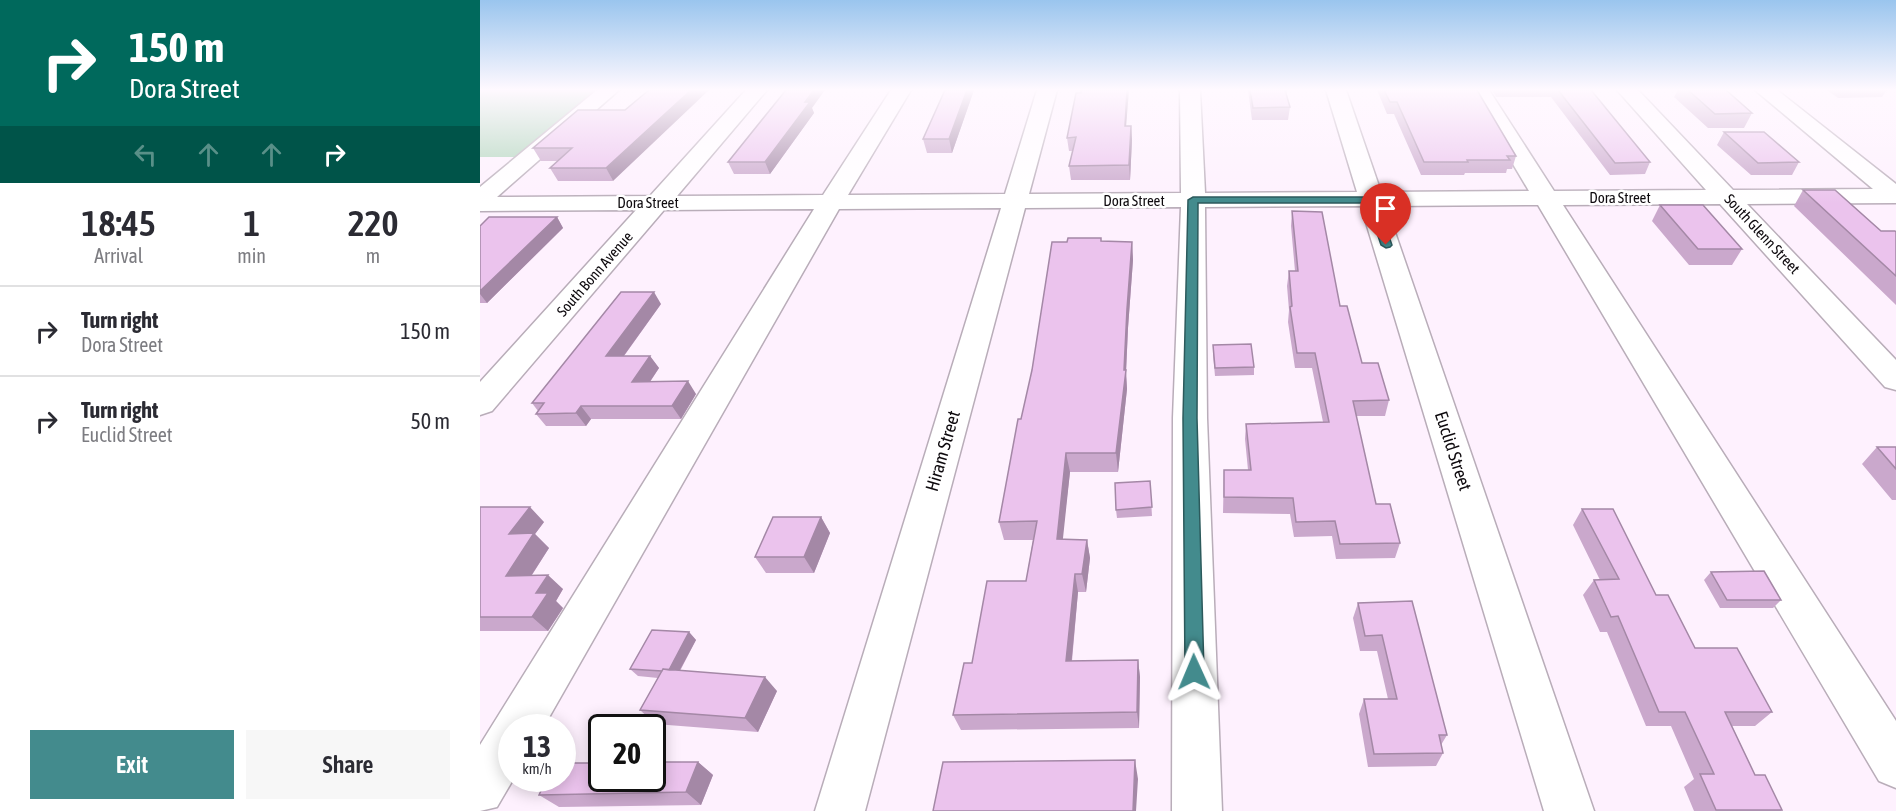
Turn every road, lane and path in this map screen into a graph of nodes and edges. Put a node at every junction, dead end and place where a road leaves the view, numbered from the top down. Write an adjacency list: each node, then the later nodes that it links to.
1 (564, 128): 12 (street)
2 (724, 128): 18 (street, South Bonn Avenue)
3 (877, 128): 17 (street)
4 (1036, 128): 16 (street, Hiram Street)
5 (1191, 128): 14 (street)
6 (1348, 128): 15 (street, Euclid Street)
7 (1503, 128): 13 (street)
8 (1663, 128): 11 (street, South Glenn Street)
9 (1812, 128): 10 (street)
10 (1896, 196): 11 (street, Dora Street)
11 (1728, 197): 13 (street, Dora Street); 20 (street, South Glenn Street)
12 (480, 198)
13 (1547, 199): 15 (street, Dora Street); 24 (street)
14 (1193, 200): 15 (street, Dora Street); 16 (street, Dora Street); 27 (street)
15 (1371, 200): 28 (street, Euclid Street)
16 (1015, 201): 17 (street, Dora Street); 26 (street, Hiram Street)
17 (831, 202): 18 (street, Dora Street); 22 (street)
18 (657, 203): 19 (street, Dora Street); 21 (street, South Bonn Avenue)
19 (480, 204)
20 (1896, 379)
21 (480, 403)
22 (525, 714)
23 (498, 760): 25 (street)
24 (1896, 764)
25 (480, 790)
26 (840, 811)
27 (1197, 811)
28 (1569, 811)

